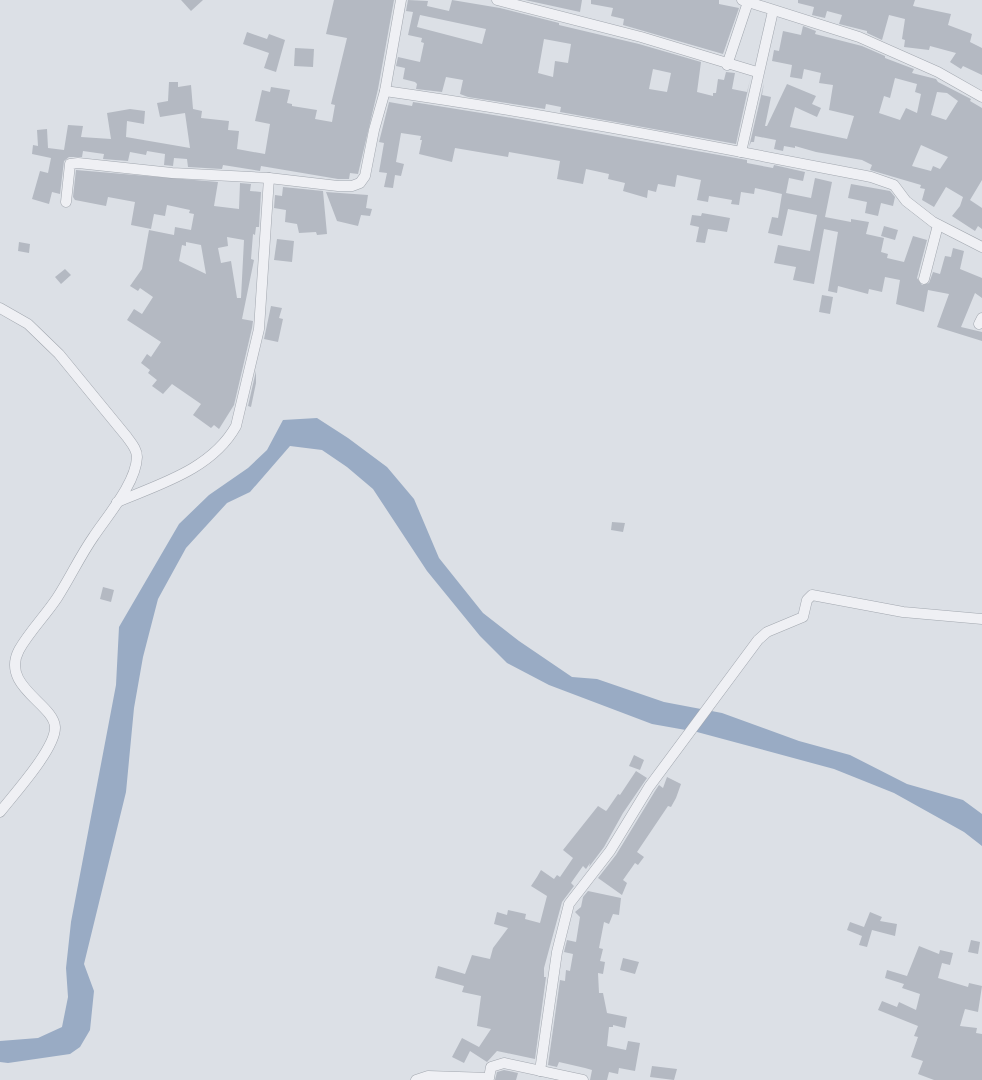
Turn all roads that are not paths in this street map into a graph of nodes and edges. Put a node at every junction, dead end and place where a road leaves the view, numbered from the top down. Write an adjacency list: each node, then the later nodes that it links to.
1 (401, 0): 7 (street)
2 (497, 0): 5 (street)
3 (745, 1): 4 (street); 5 (street)
4 (773, 11): 6 (street); 8 (street)
5 (727, 65): 6 (street)
6 (757, 72): 9 (street)
7 (385, 92): 9 (street); 10 (street)
8 (982, 97)
9 (741, 152): 12 (street)
10 (269, 178): 11 (street); 16 (street)
11 (66, 202)
12 (938, 225): 13 (street); 14 (street)
13 (982, 247)
14 (924, 279)
15 (0, 308): 16 (street)
16 (117, 502): 18 (street)
17 (982, 619): 19 (street)
18 (0, 812)
19 (540, 1071): 20 (street); 22 (street)
20 (489, 1079): 21 (street)
21 (416, 1080)
22 (583, 1080)

